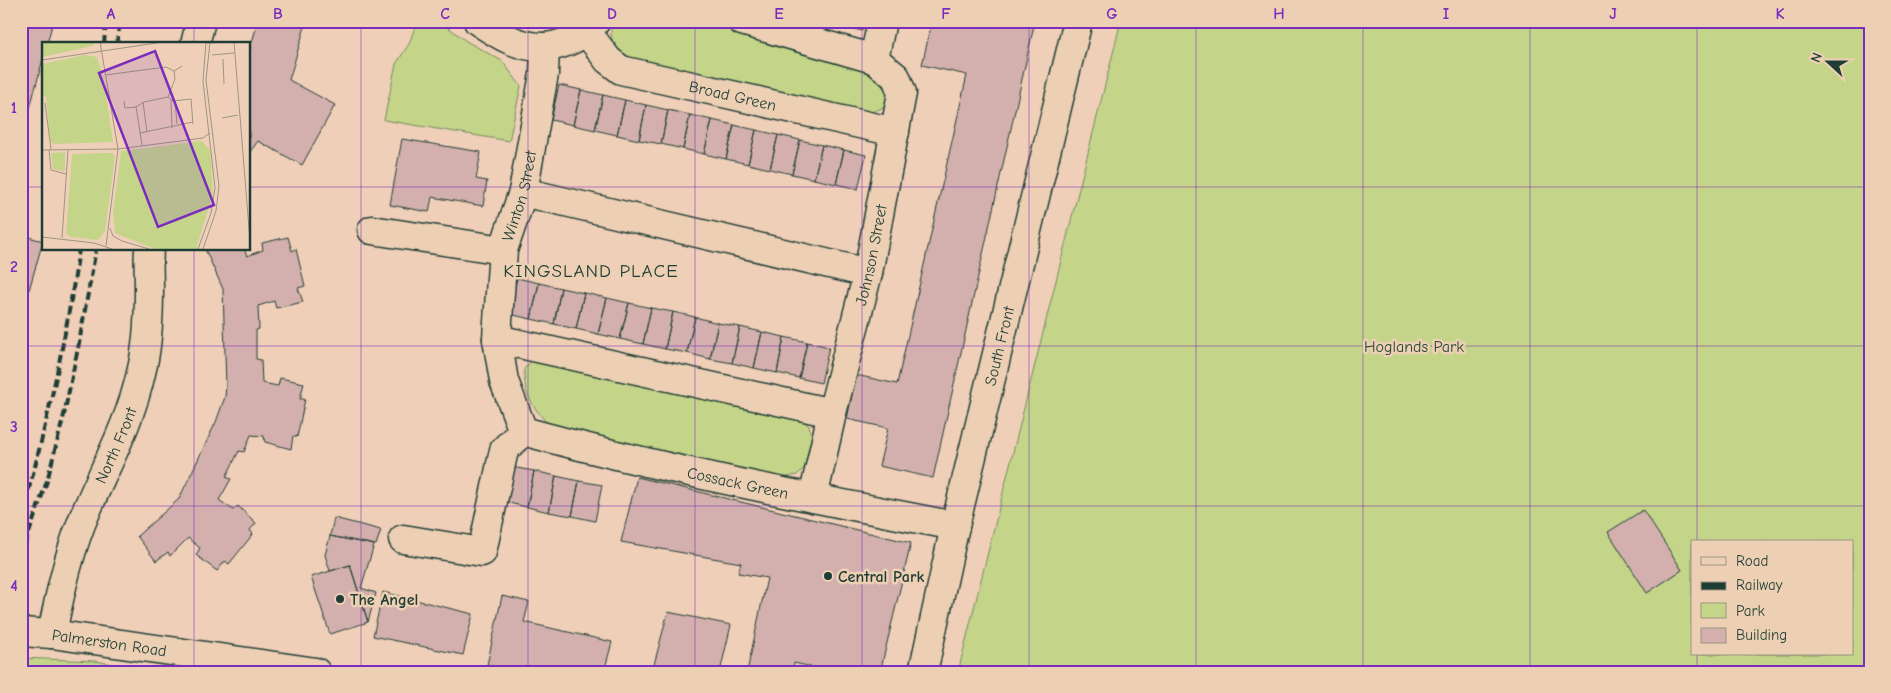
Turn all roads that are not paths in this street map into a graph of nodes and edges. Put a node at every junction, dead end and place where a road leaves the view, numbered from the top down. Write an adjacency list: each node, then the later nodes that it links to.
1 (201, 21): 7 (street)
2 (478, 21): 8 (street)
3 (742, 21): 9 (street)
4 (882, 21): 9 (street)
5 (1078, 21): 20 (street, South Front)
6 (591, 26): 8 (street); 10 (street, Broad Green)
7 (196, 42)
8 (544, 47): 11 (street, Winton Street)
9 (874, 59): 10 (street, Johnson Street)
10 (895, 132): 15 (street, Johnson Street)
11 (523, 192): 14 (street, Winton Street); 15 (street)
12 (372, 230): 14 (street)
13 (149, 250): 23 (street, North Front)
14 (503, 250): 16 (street, Winton Street)
15 (868, 273): 17 (street, Johnson Street)
16 (497, 339): 17 (street); 18 (street, Winton Street)
17 (832, 414): 19 (street, Johnson Street)
18 (523, 431): 19 (street, Cossack Green); 21 (street)
19 (814, 498): 20 (street, Cossack Green)
20 (955, 526): 25 (street, South Front)
21 (403, 539)
22 (21, 632): 23 (street, Palmerston Road)
23 (52, 634): 24 (street, Palmerston Road)
24 (316, 672)
25 (923, 672)

